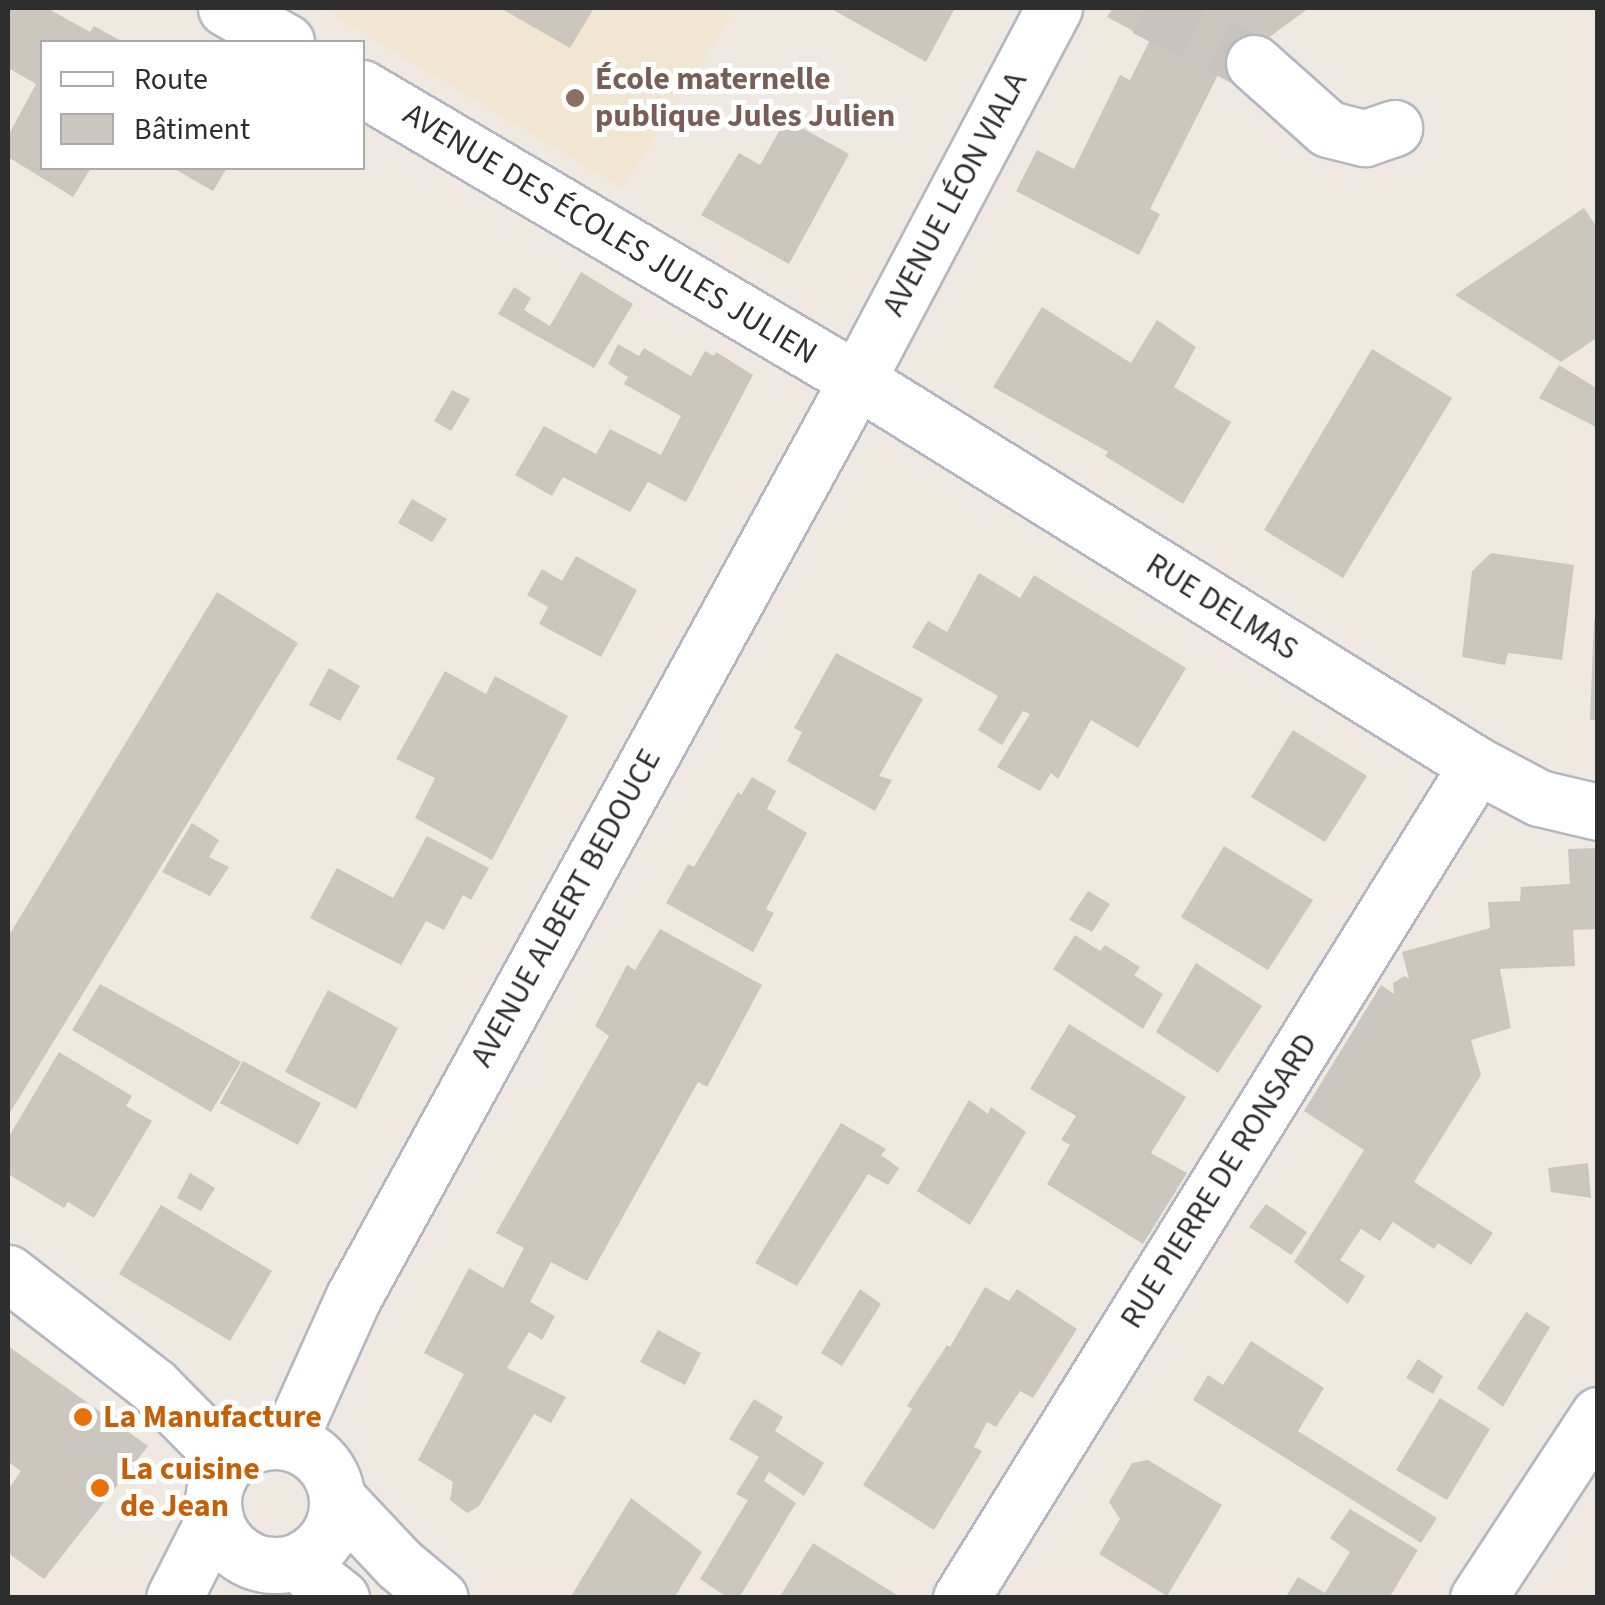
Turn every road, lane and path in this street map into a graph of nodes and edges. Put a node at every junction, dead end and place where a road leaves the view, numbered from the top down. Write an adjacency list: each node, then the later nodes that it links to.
1 (226, 8): 3 (street)
2 (1054, 8): 7 (street, AVENUE LÉON VIALA)
3 (282, 40)
4 (1254, 63): 6 (street)
5 (365, 90): 7 (street, AVENUE DES ÉCOLES JULES JULIEN)
6 (1394, 128)
7 (856, 380): 8 (street, RUE DELMAS); 12 (street, AVENUE ALBERT BEDOUCE)
8 (1477, 766): 9 (street, RUE DELMAS); 20 (street, RUE PIERRE DE RONSARD)
9 (1598, 812)
10 (8, 1274): 13 (street)
11 (1598, 1414): 21 (street)
12 (288, 1442): 13 (street); 14 (street)
13 (229, 1462): 15 (street)
14 (338, 1499): 16 (street); 19 (street)
15 (215, 1518): 16 (street); 17 (street)
16 (255, 1573): 18 (street)
17 (174, 1598)
18 (341, 1598)
19 (440, 1598)
20 (960, 1598)
21 (1478, 1598)

